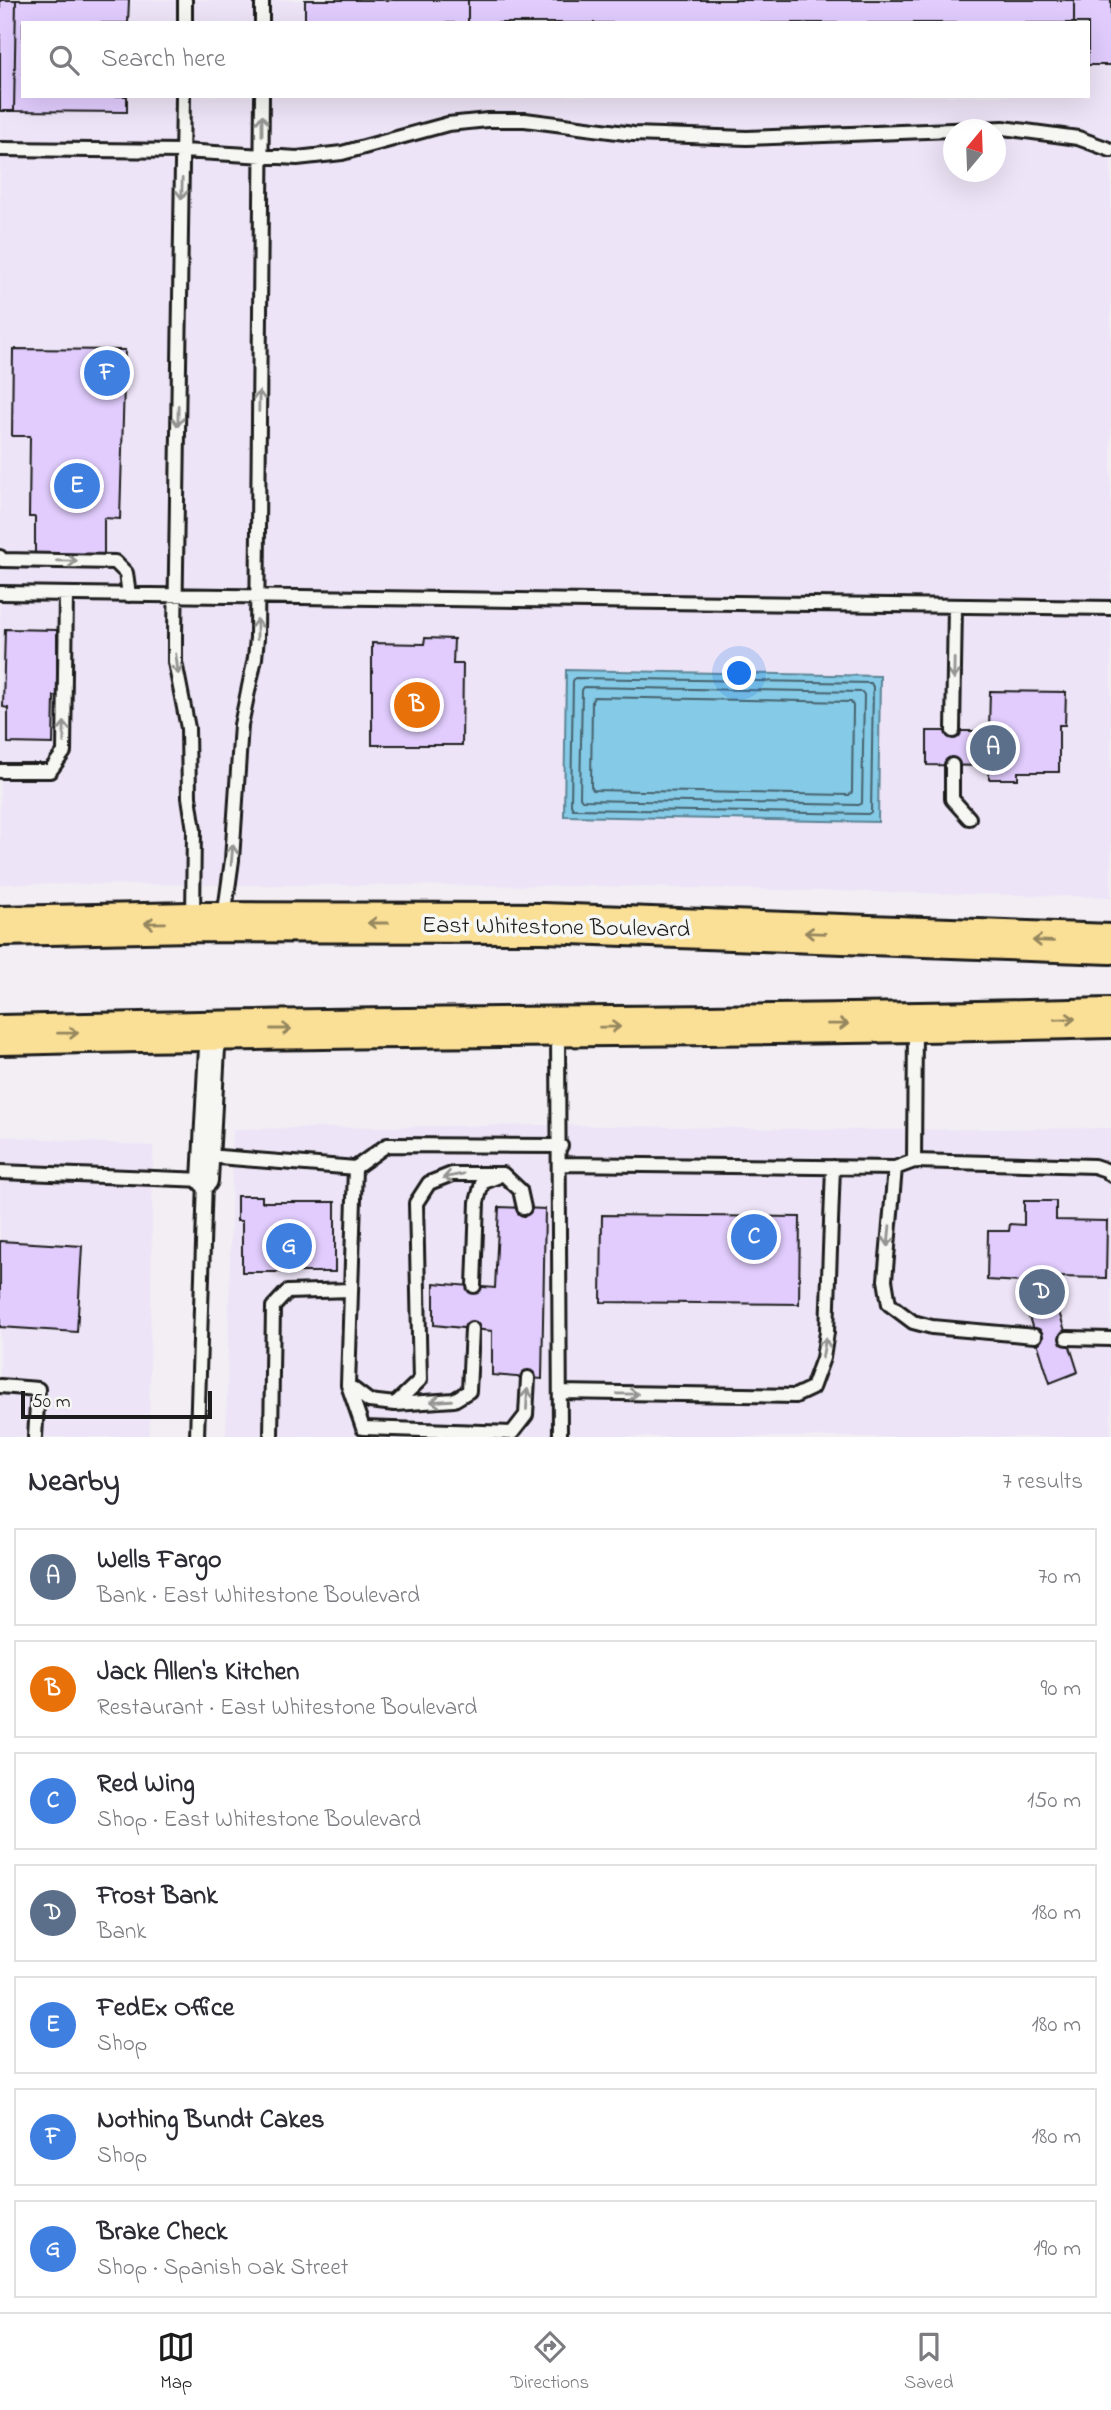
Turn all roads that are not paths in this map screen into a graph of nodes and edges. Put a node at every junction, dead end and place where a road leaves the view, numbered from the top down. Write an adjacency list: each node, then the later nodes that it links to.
1 (185, 0): 3 (lane)
2 (262, 0): 4 (lane)
3 (184, 21)
4 (262, 21)
5 (183, 98): 9 (lane)
6 (262, 98): 10 (lane, one-way to 6)
7 (0, 149): 9 (lane)
8 (1111, 150): 10 (lane)
9 (183, 151): 10 (lane); 15 (lane, one-way to 15)
10 (262, 156): 16 (lane, one-way to 10)
11 (0, 557): 14 (lane, one-way to 14)
12 (0, 593): 13 (lane)
13 (66, 594): 14 (lane); 21 (lane, one-way to 13)
14 (129, 595): 15 (lane)
15 (176, 596): 16 (lane); 23 (lane, one-way to 23)
16 (256, 598): 17 (lane); 23 (lane, one-way to 16)
17 (955, 606): 18 (lane); 19 (lane, one-way to 19)
18 (1111, 608)
19 (953, 731)
20 (953, 765): 22 (lane)
21 (0, 771)
22 (969, 818)
23 (208, 922): 24 (main road, East Whitestone Boulevard, one-way to 24); 25 (main road, East Whitestone Boulevard, one-way to 23)
24 (0, 926)
25 (1111, 944)
26 (1111, 1018): 27 (main road, one-way to 26)
27 (915, 1023): 28 (main road, one-way to 27); 32 (lane)
28 (558, 1028): 29 (main road, one-way to 28); 31 (lane)
29 (213, 1029): 30 (main road, one-way to 29); 35 (street)
30 (0, 1035)
31 (561, 1146): 33 (lane); 36 (lane)
32 (914, 1161): 37 (lane); 40 (lane)
33 (560, 1164): 34 (lane); 51 (lane)
34 (833, 1167): 37 (lane); 51 (lane, one-way to 34)
35 (206, 1168): 36 (lane); 38 (lane); 54 (lane)
36 (356, 1168): 43 (lane)
37 (895, 1168): 45 (lane, one-way to 45)
38 (0, 1171)
39 (503, 1174): 41 (lane); 42 (lane); 52 (lane, one-way to 52)
40 (1111, 1175)
41 (524, 1208)
42 (474, 1286)
43 (351, 1290): 49 (lane); 55 (lane)
44 (472, 1329): 52 (lane, one-way to 52)
45 (1035, 1336)
46 (1067, 1338): 47 (lane)
47 (1111, 1339)
48 (528, 1378): 49 (lane, one-way to 48)
49 (348, 1385): 52 (lane)
50 (0, 1386): 53 (lane)
51 (560, 1392): 56 (lane)
52 (395, 1404)
53 (35, 1437)
54 (197, 1437)
55 (271, 1437)
56 (560, 1437)

